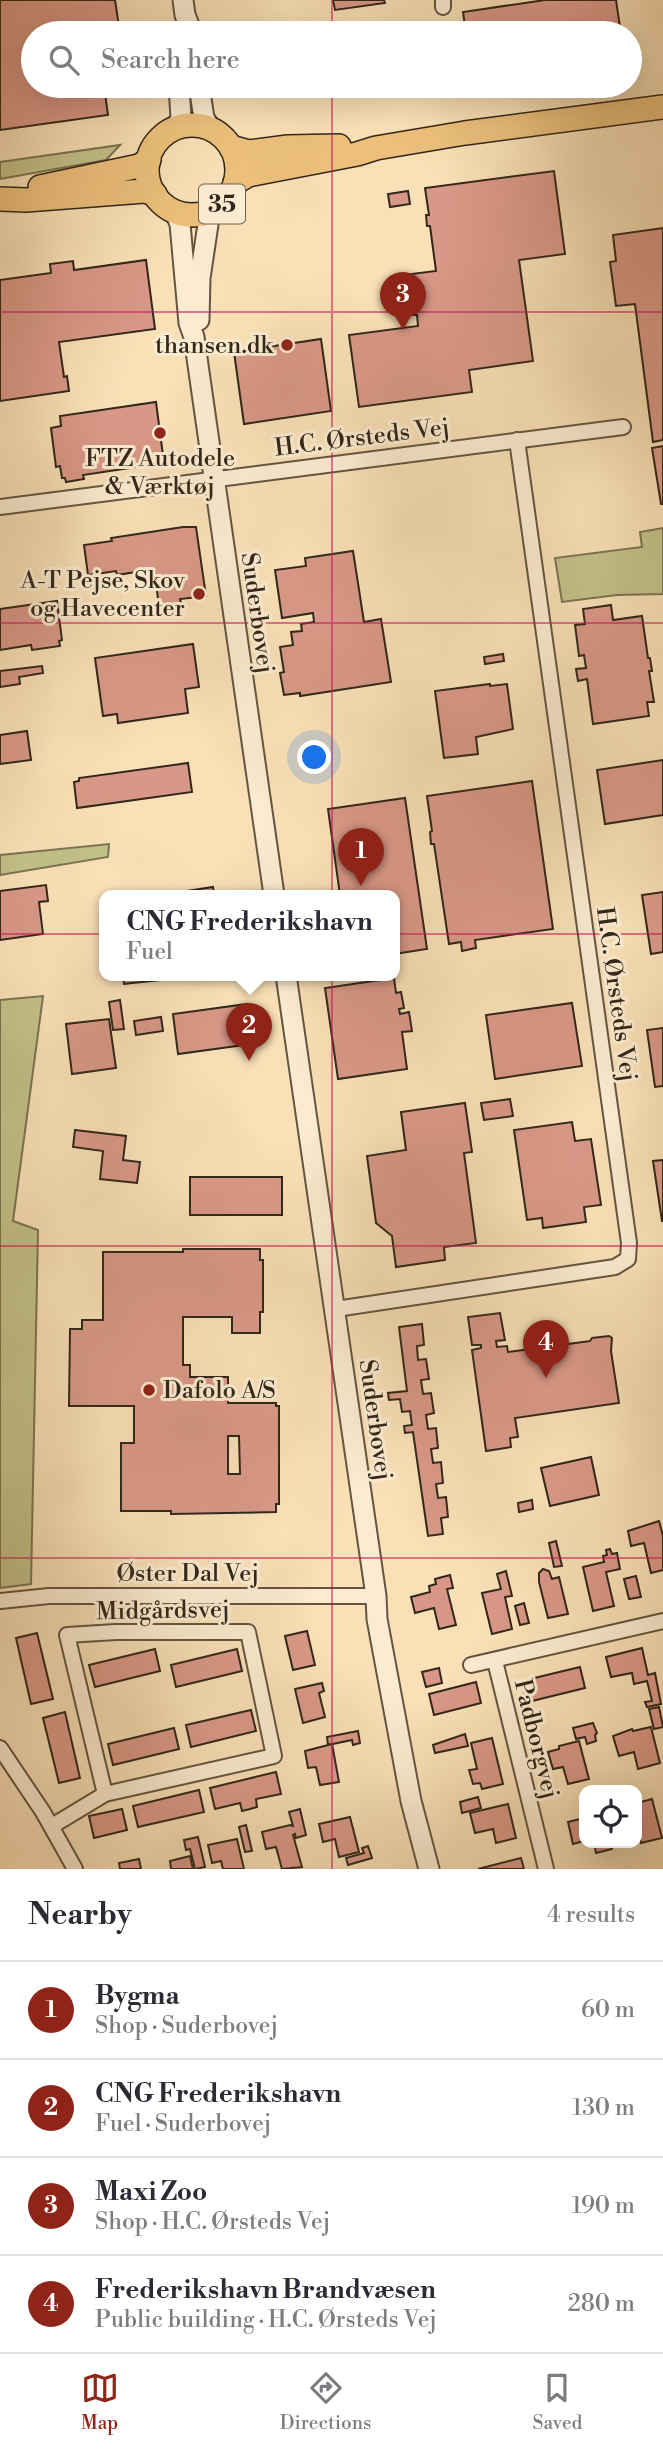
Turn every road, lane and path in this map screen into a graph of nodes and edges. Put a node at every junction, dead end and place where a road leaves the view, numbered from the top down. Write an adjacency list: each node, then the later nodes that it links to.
1 (180, 98): 4 (street)
2 (201, 98): 5 (street)
3 (663, 107): 7 (main road, 35)
4 (175, 129): 5 (main road); 8 (main road)
5 (211, 129): 6 (main road)
6 (231, 147): 7 (main road, 35); 9 (main road, 35)
7 (376, 148): 9 (main road, 35)
8 (149, 160): 10 (main road); 11 (main road)
9 (235, 183): 13 (main road, 35)
10 (155, 194): 11 (main road); 12 (main road, 35)
11 (4, 199)
12 (174, 210): 13 (main road, 35); 14 (street, Suderbovej)
13 (209, 211): 14 (street, Suderbovej)
14 (194, 337): 17 (street, Suderbovej)
15 (623, 427): 16 (street, H.C. Ørsteds Vej)
16 (517, 440): 17 (street, H.C. Ørsteds Vej); 21 (street, H.C. Ørsteds Vej)
17 (213, 479): 18 (street, H.C. Ørsteds Vej); 19 (street, Suderbovej)
18 (0, 507)
19 (273, 890)
20 (287, 981): 21 (street, Suderbovej)
21 (335, 1309): 22 (street, Suderbovej)
22 (376, 1596): 23 (street, Øster Dal Vej); 31 (street, Suderbovej)
23 (0, 1601)
24 (663, 1621): 25 (street, Padborgvej)
25 (495, 1661): 26 (street, Padborgvej); 32 (street, Padborgvej)
26 (471, 1665)
27 (0, 1748): 29 (street)
28 (105, 1794): 28 (street, Midgårdsvej); 29 (street, Midgårdsvej)
29 (52, 1826): 30 (street)
30 (75, 1869)
31 (429, 1869)
32 (546, 1869)

